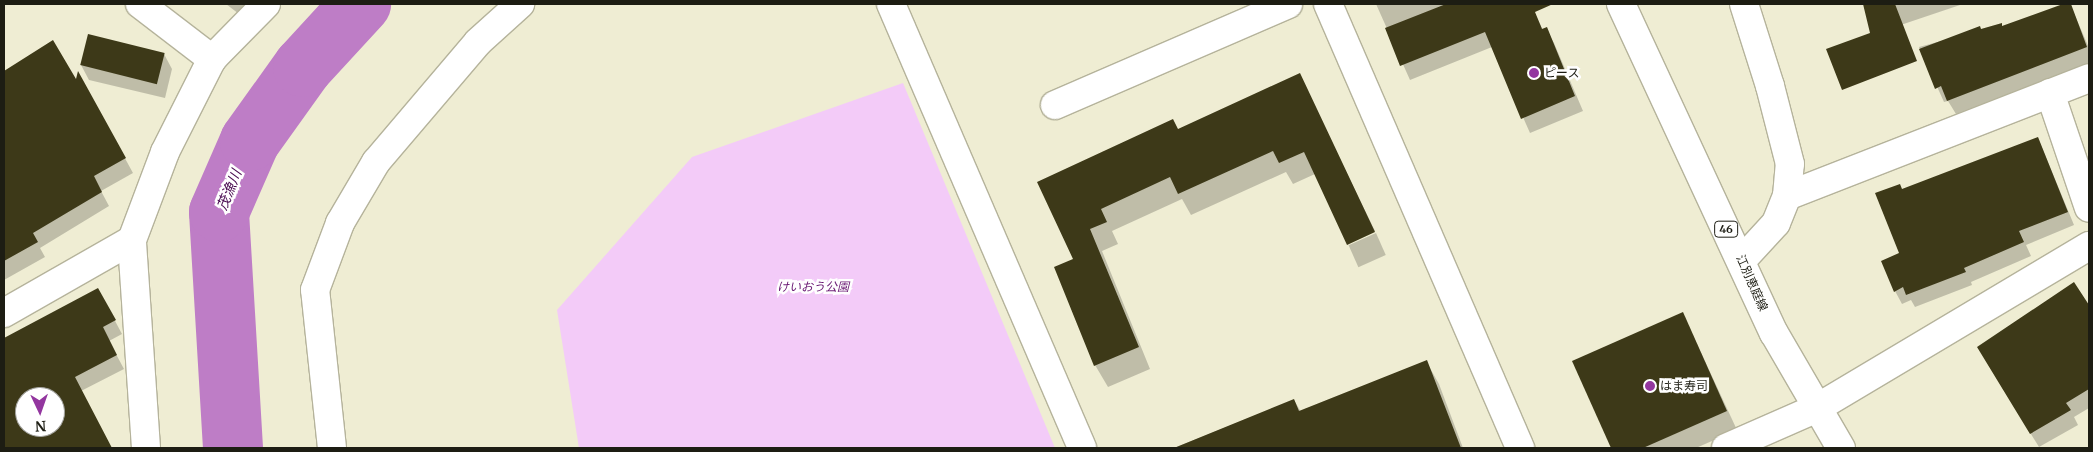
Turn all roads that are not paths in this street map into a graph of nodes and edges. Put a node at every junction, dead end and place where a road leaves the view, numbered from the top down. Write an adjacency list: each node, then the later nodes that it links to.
1 (140, 4): 9 (street)
2 (266, 4): 9 (street)
3 (520, 4): 21 (street)
4 (890, 4): 22 (street)
5 (1288, 4): 12 (street)
6 (1328, 4): 23 (street)
7 (1621, 4): 17 (street, 江別恵庭線 / 46)
8 (1744, 4): 13 (street)
9 (212, 59): 15 (street)
10 (2089, 78): 11 (street)
11 (2050, 93): 13 (street); 14 (street)
12 (1055, 105)
13 (1786, 196): 17 (street)
14 (2089, 208)
15 (132, 240): 18 (street); 20 (street)
16 (2089, 246): 19 (street)
17 (1742, 260): 19 (street, 江別恵庭線 / 46)
18 (4, 313)
19 (1817, 408): 24 (street); 25 (street, 江別恵庭線 / 46)
20 (146, 448)
21 (332, 448)
22 (1082, 448)
23 (1520, 448)
24 (1726, 448)
25 (1841, 448)

